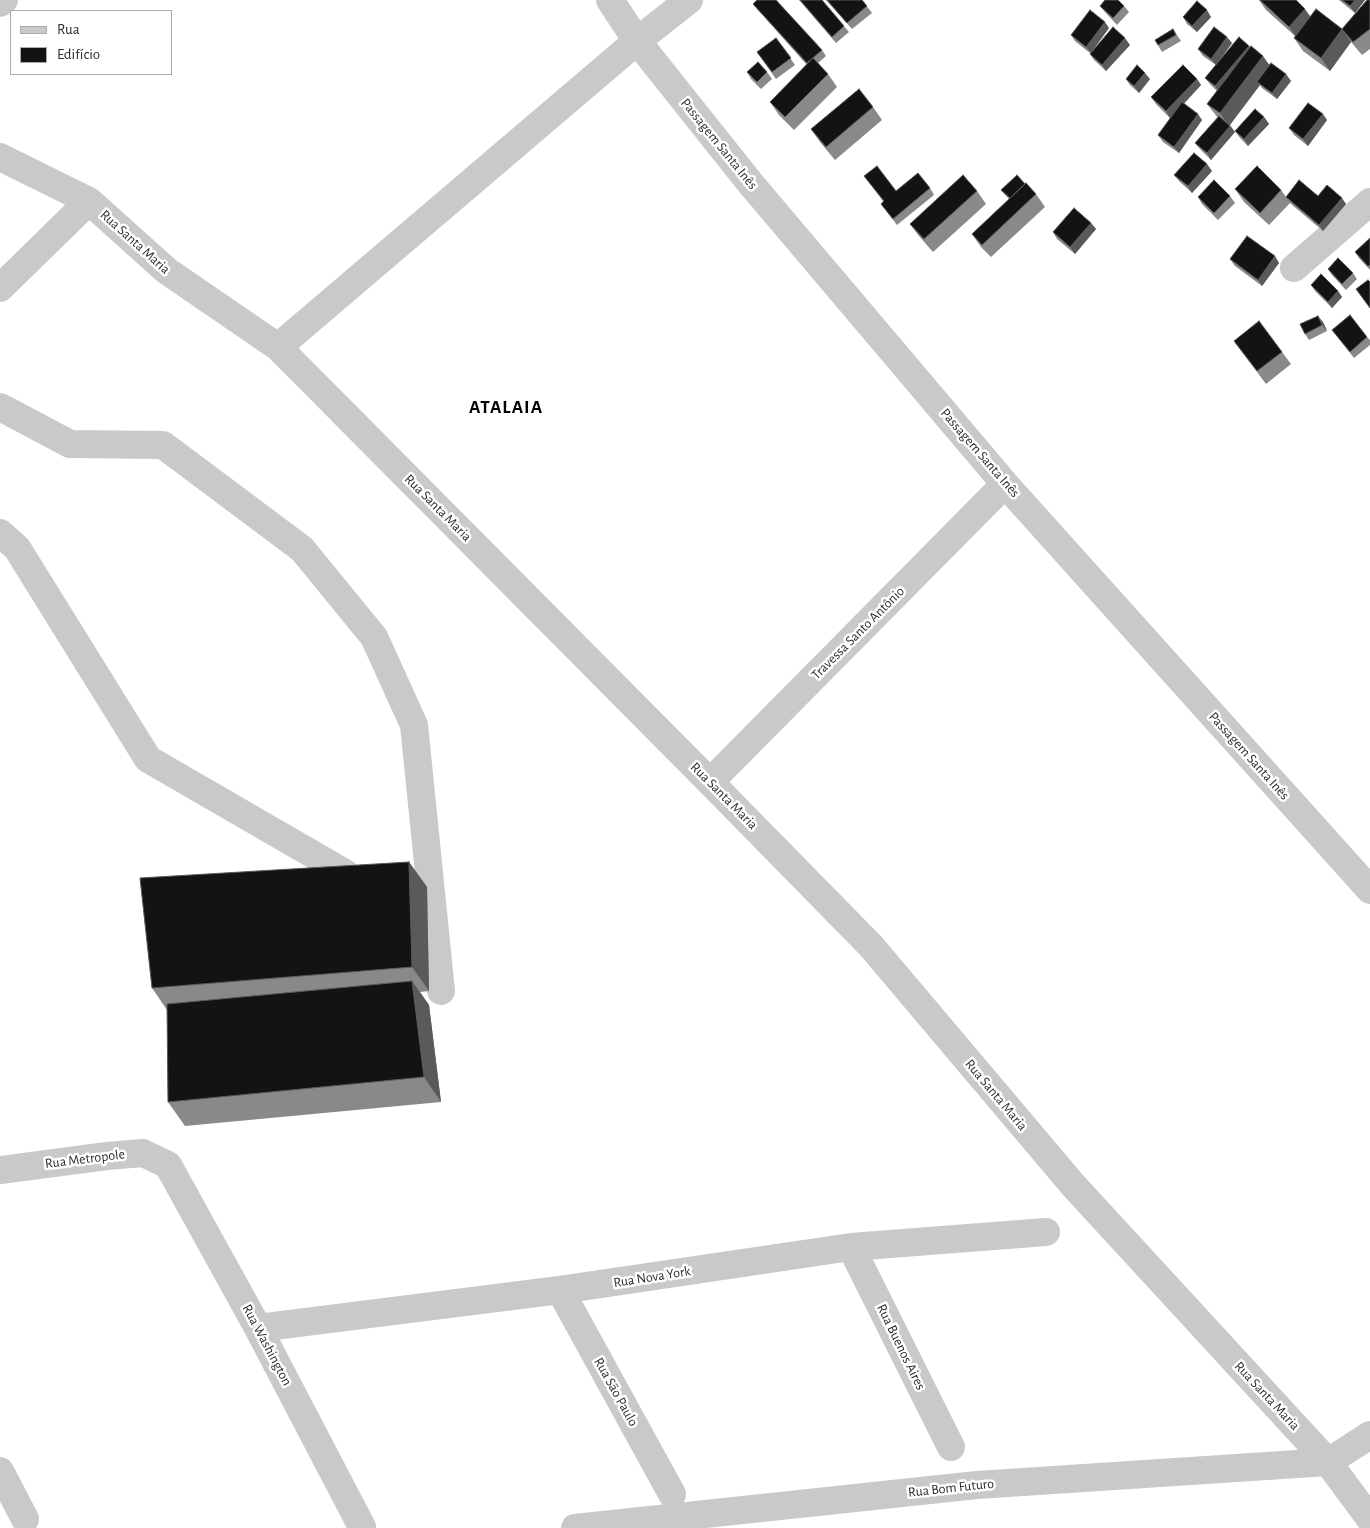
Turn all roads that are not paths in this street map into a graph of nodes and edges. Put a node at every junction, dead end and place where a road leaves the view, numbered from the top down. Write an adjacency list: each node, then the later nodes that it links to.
1 (4, 0): 4 (street)
2 (610, 0): 5 (street, Passagem Santa Inês)
3 (689, 0): 5 (street)
4 (0, 3)
5 (637, 41): 11 (street); 13 (street, Passagem Santa Inês)
6 (0, 157): 7 (street, Rua Santa Maria)
7 (89, 201): 10 (street); 11 (street, Rua Santa Maria)
8 (1370, 202): 9 (street)
9 (1294, 268)
10 (0, 288)
11 (278, 347): 15 (street, Rua Santa Maria)
12 (0, 407): 18 (street)
13 (1005, 484): 15 (street, Travessa Santo Antônio); 17 (street, Passagem Santa Inês)
14 (0, 534): 16 (street)
15 (710, 782): 27 (street, Rua Santa Maria)
16 (345, 873)
17 (1370, 890)
18 (441, 991)
19 (168, 1166): 20 (street, Rua Metropole); 24 (street, Rua Washington)
20 (0, 1170)
21 (1046, 1232): 22 (street, Rua Nova York)
22 (851, 1247): 23 (street, Rua Nova York); 26 (street, Rua Buenos Aires)
23 (560, 1290): 24 (street, Rua Nova York); 29 (street, Rua São Paulo)
24 (258, 1328): 32 (street, Rua Washington)
25 (1370, 1436): 27 (street)
26 (951, 1447)
27 (1328, 1462): 31 (street, Rua Santa Maria); 33 (street, Rua Bom Futuro)
28 (0, 1471): 30 (street)
29 (672, 1494)
30 (25, 1519)
31 (1370, 1519)
32 (362, 1527)
33 (575, 1528)

